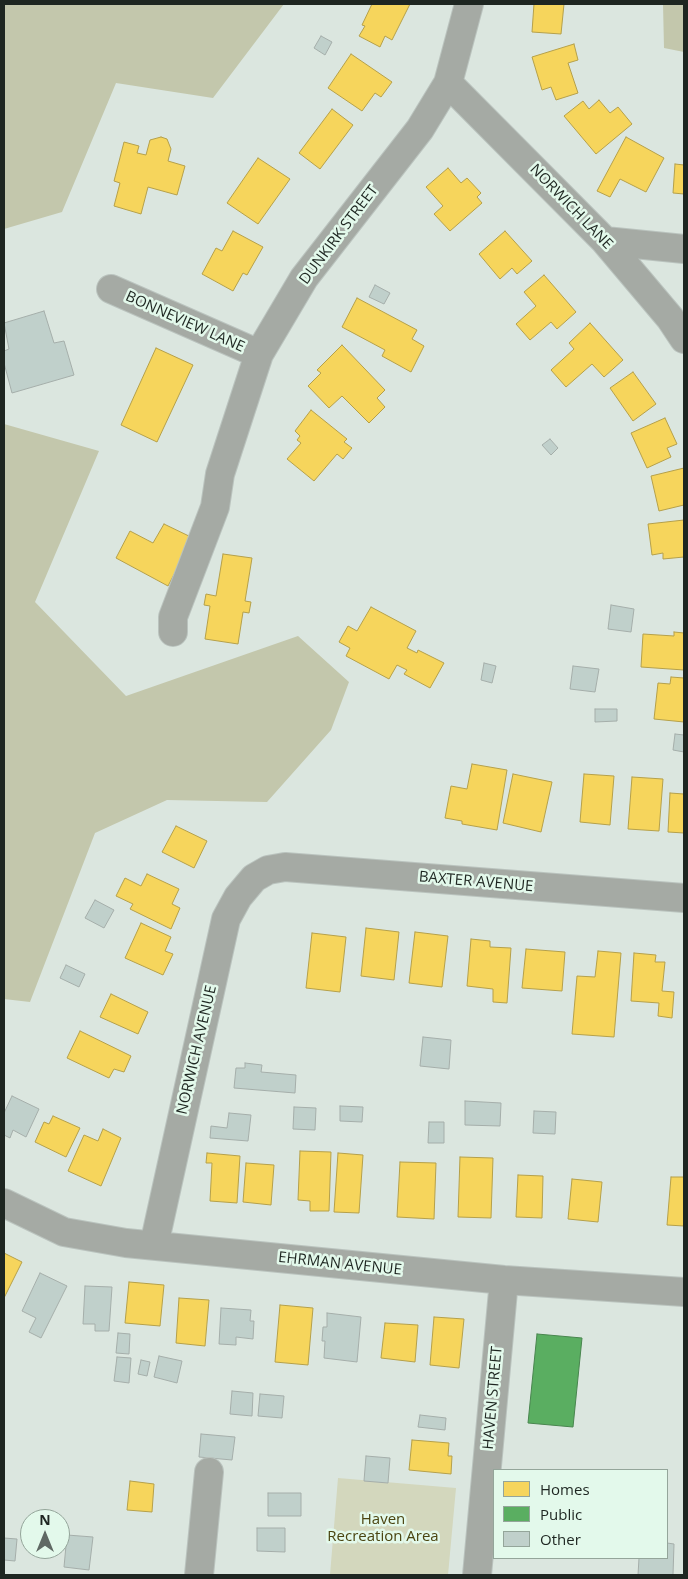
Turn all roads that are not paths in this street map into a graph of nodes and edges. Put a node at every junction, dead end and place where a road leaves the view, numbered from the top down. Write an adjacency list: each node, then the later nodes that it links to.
1 (469, 4): 2 (street, DUNKIRK STREET)
2 (448, 83): 3 (street, NORWICH LANE); 7 (street, DUNKIRK STREET)
3 (605, 241): 4 (street); 6 (street, NORWICH LANE)
4 (684, 249)
5 (111, 290): 7 (street, BONNEVIEW LANE)
6 (684, 339)
7 (259, 354): 8 (street, DUNKIRK STREET)
8 (173, 632)
9 (268, 870): 10 (street, BAXTER AVENUE); 12 (street, NORWICH AVENUE)
10 (684, 898)
11 (4, 1203): 12 (street, EHRMAN AVENUE)
12 (154, 1245): 13 (street, EHRMAN AVENUE)
13 (504, 1280): 14 (street, EHRMAN AVENUE); 17 (street, HAVEN STREET)
14 (684, 1292)
15 (209, 1472): 16 (street)
16 (199, 1575)
17 (477, 1575)

